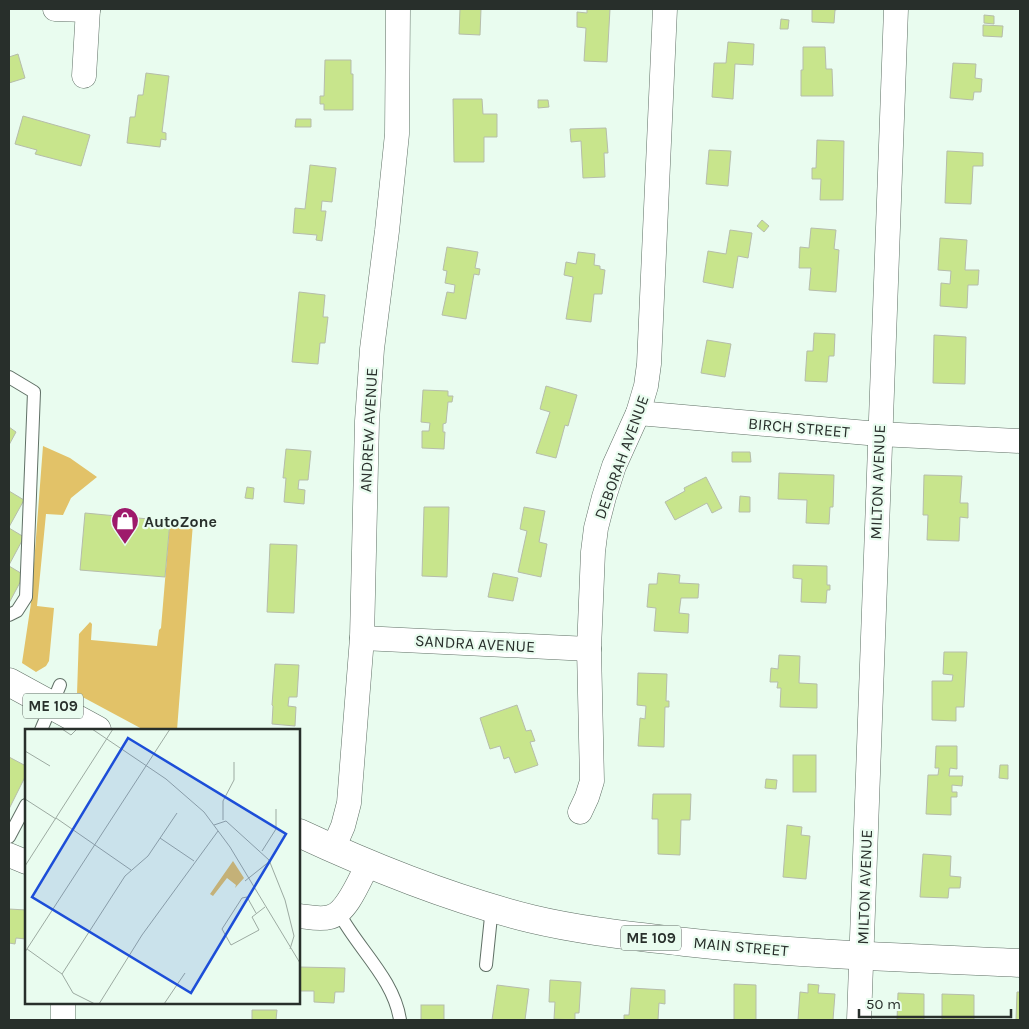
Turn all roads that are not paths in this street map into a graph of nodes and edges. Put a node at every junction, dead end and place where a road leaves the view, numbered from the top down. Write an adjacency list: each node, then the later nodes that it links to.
1 (55, 9): 2 (street)
2 (88, 9): 6 (street)
3 (398, 9): 12 (street, ANDREW AVENUE)
4 (665, 9): 8 (street, DEBORAH AVENUE)
5 (896, 9): 9 (street, MILTON AVENUE)
6 (84, 76)
7 (9, 377): 11 (lane)
8 (638, 413): 9 (street, BIRCH STREET); 13 (street, DEBORAH AVENUE)
9 (879, 434): 10 (street, BIRCH STREET); 29 (street, MILTON AVENUE)
10 (1020, 441)
11 (9, 615)
12 (362, 638): 13 (street, SANDRA AVENUE); 22 (street, ANDREW AVENUE)
13 (589, 649): 19 (street, DEBORAH AVENUE)
14 (9, 682): 15 (highway, ME 109)
15 (56, 695): 16 (lane); 17 (highway, ME 109)
16 (41, 729)
17 (97, 729)
18 (25, 807): 21 (lane)
19 (580, 812)
20 (300, 833): 22 (highway, MAIN STREET / ME 109)
21 (9, 837)
22 (333, 849): 25 (highway, MAIN STREET / ME 109)
23 (9, 855): 24 (street)
24 (25, 862)
25 (368, 864): 26 (highway, MAIN STREET / ME 109); 27 (street)
26 (492, 907): 29 (highway, MAIN STREET / ME 109); 31 (lane)
27 (339, 913): 28 (street); 34 (lane)
28 (300, 916)
29 (861, 956): 30 (highway, MAIN STREET / ME 109); 35 (street, MILTON AVENUE)
30 (1020, 963)
31 (486, 965)
32 (63, 1004): 33 (street)
33 (63, 1020)
34 (400, 1020)
35 (858, 1020)

